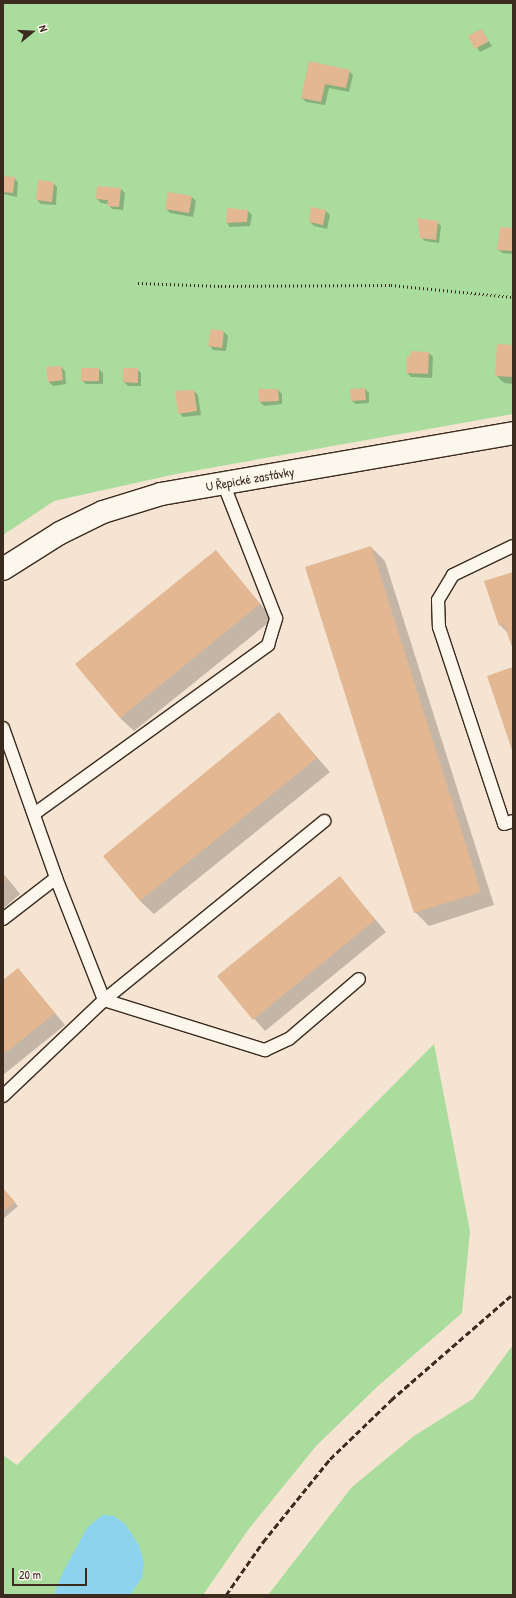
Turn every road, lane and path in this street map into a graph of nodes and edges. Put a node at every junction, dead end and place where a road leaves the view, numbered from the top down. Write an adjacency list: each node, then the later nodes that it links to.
1 (138, 283): 2 (path)
2 (513, 297)
3 (513, 433): 4 (main road, U Řepické zastávky)
4 (223, 483): 6 (main road, U Řepické zastávky); 8 (lane)
5 (513, 546): 10 (lane)
6 (3, 569)
7 (3, 728): 8 (lane)
8 (34, 814): 11 (lane)
9 (324, 821): 14 (lane)
10 (513, 821)
11 (56, 878): 12 (lane); 14 (lane)
12 (3, 919)
13 (359, 979): 14 (lane)
14 (104, 1000): 15 (lane)
15 (3, 1096)

